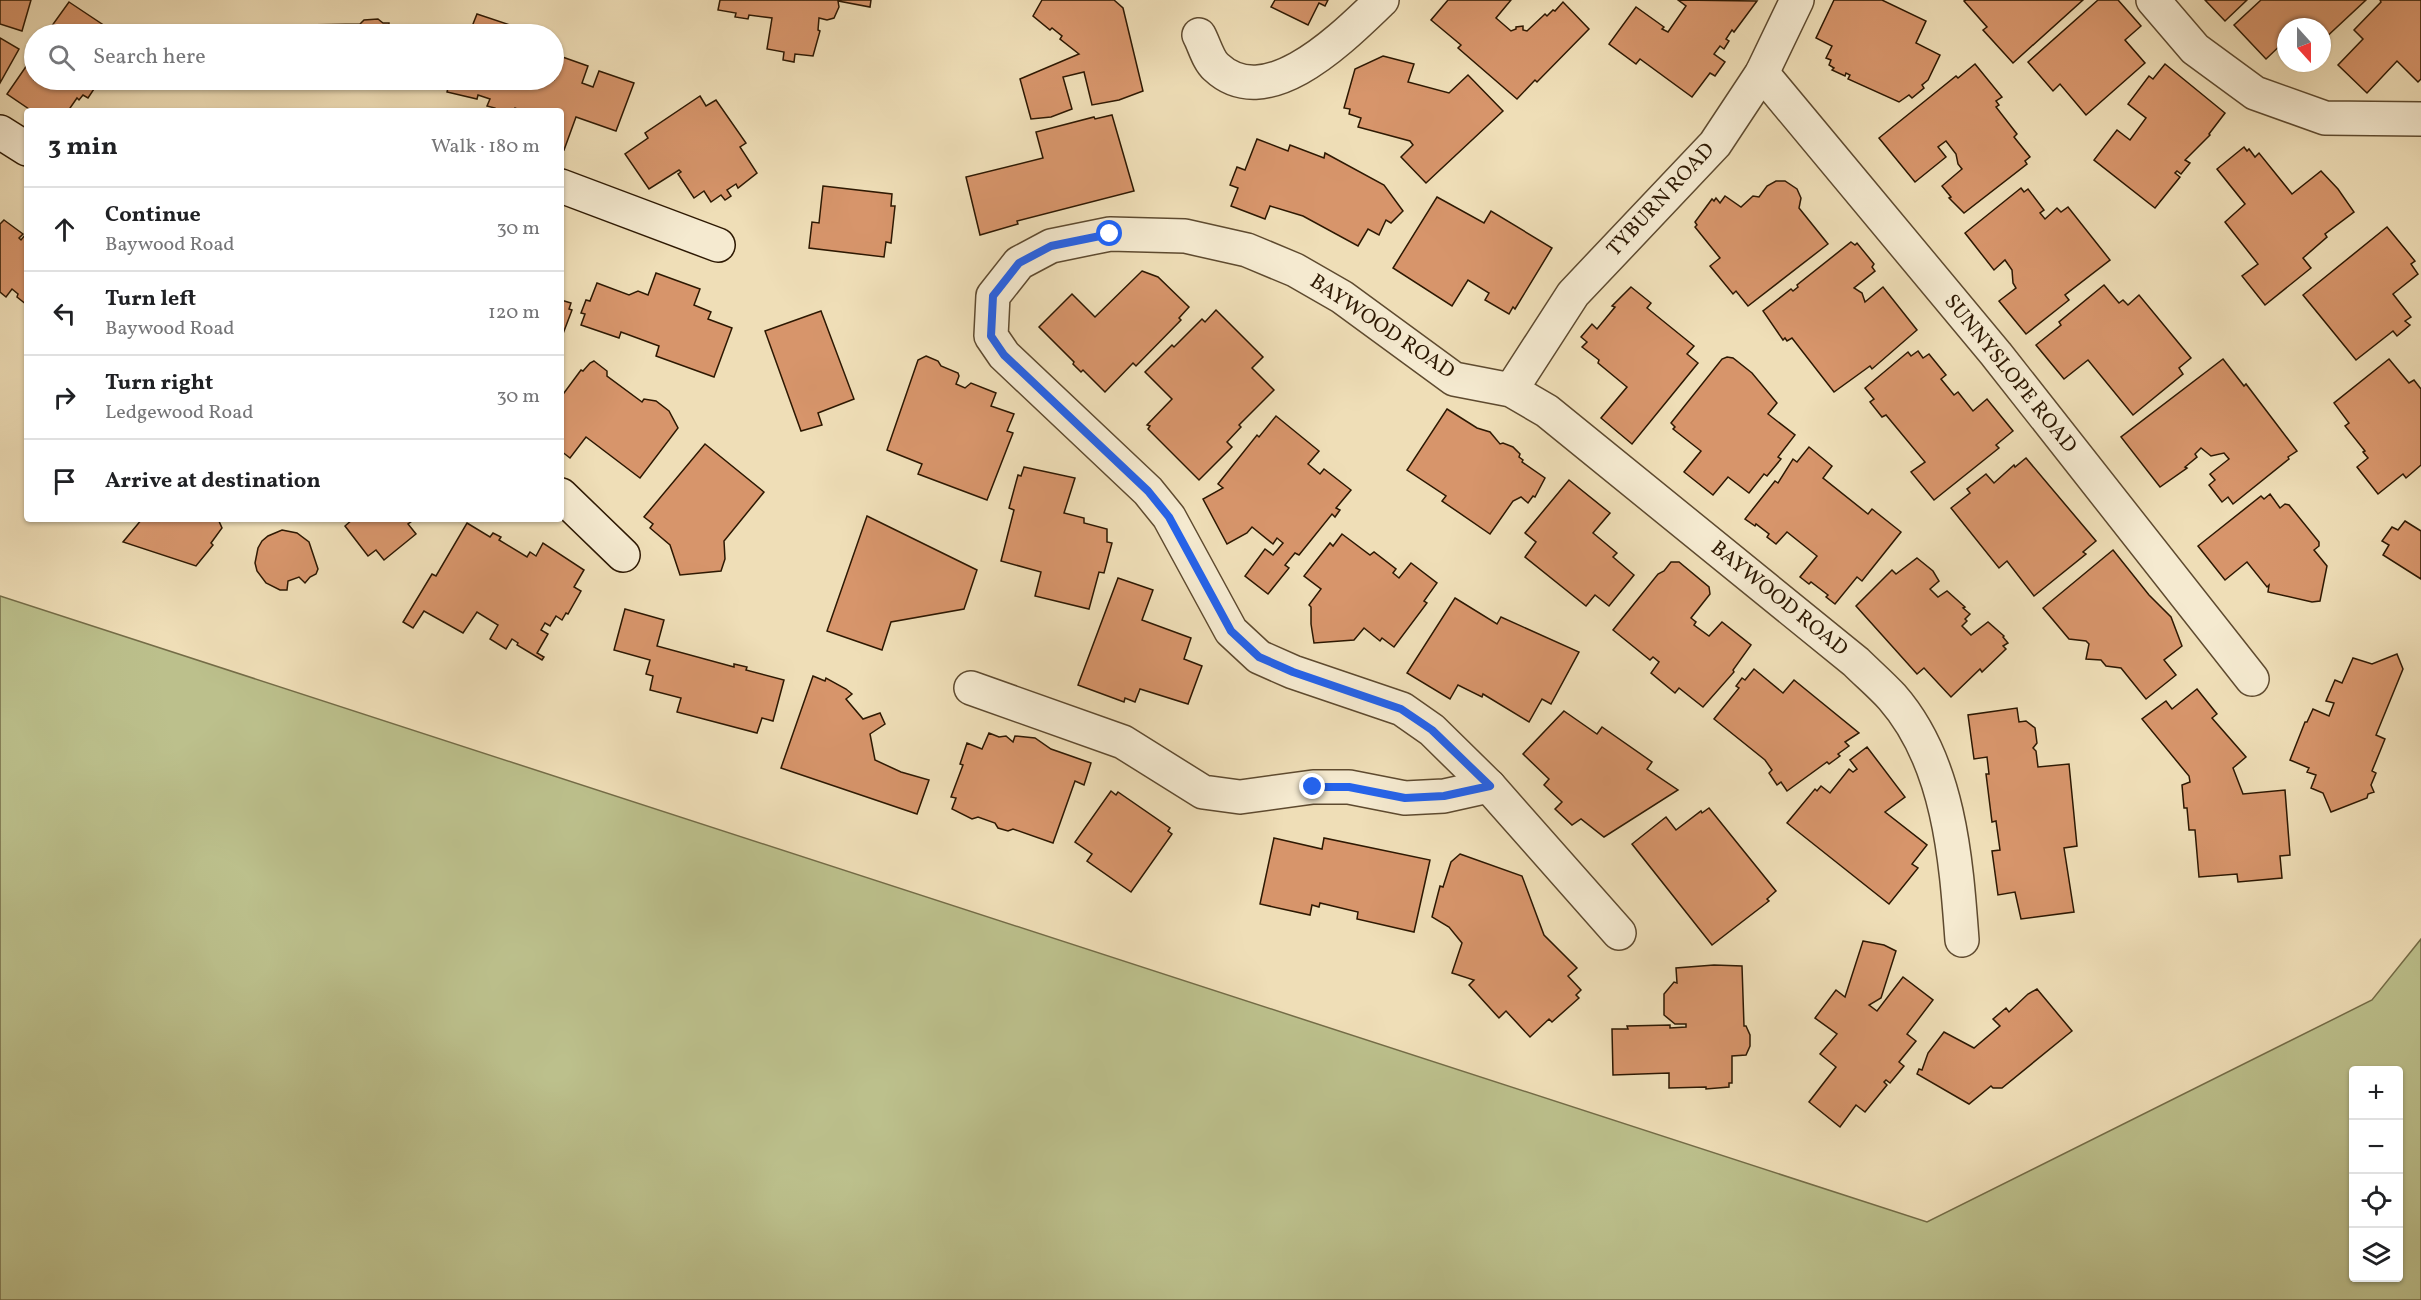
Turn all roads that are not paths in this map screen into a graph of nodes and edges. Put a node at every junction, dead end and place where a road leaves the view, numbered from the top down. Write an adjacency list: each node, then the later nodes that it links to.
1 (1382, 0): 4 (street)
2 (1797, 0): 5 (street, TYBURN ROAD)
3 (2153, 0): 6 (street)
4 (1199, 34)
5 (1762, 73): 11 (street, TYBURN ROAD); 14 (street, SUNNYSLOPE ROAD)
6 (2421, 119)
7 (0, 132): 8 (street)
8 (24, 147)
9 (564, 187): 10 (street)
10 (718, 245)
11 (1511, 390): 16 (street, BAYWOOD ROAD); 18 (street, BAYWOOD ROAD)
12 (564, 498): 13 (street)
13 (623, 555)
14 (2252, 679)
15 (971, 688): 16 (street)
16 (1490, 786): 17 (street, BAYWOOD ROAD)
17 (1619, 933)
18 (1962, 940)

